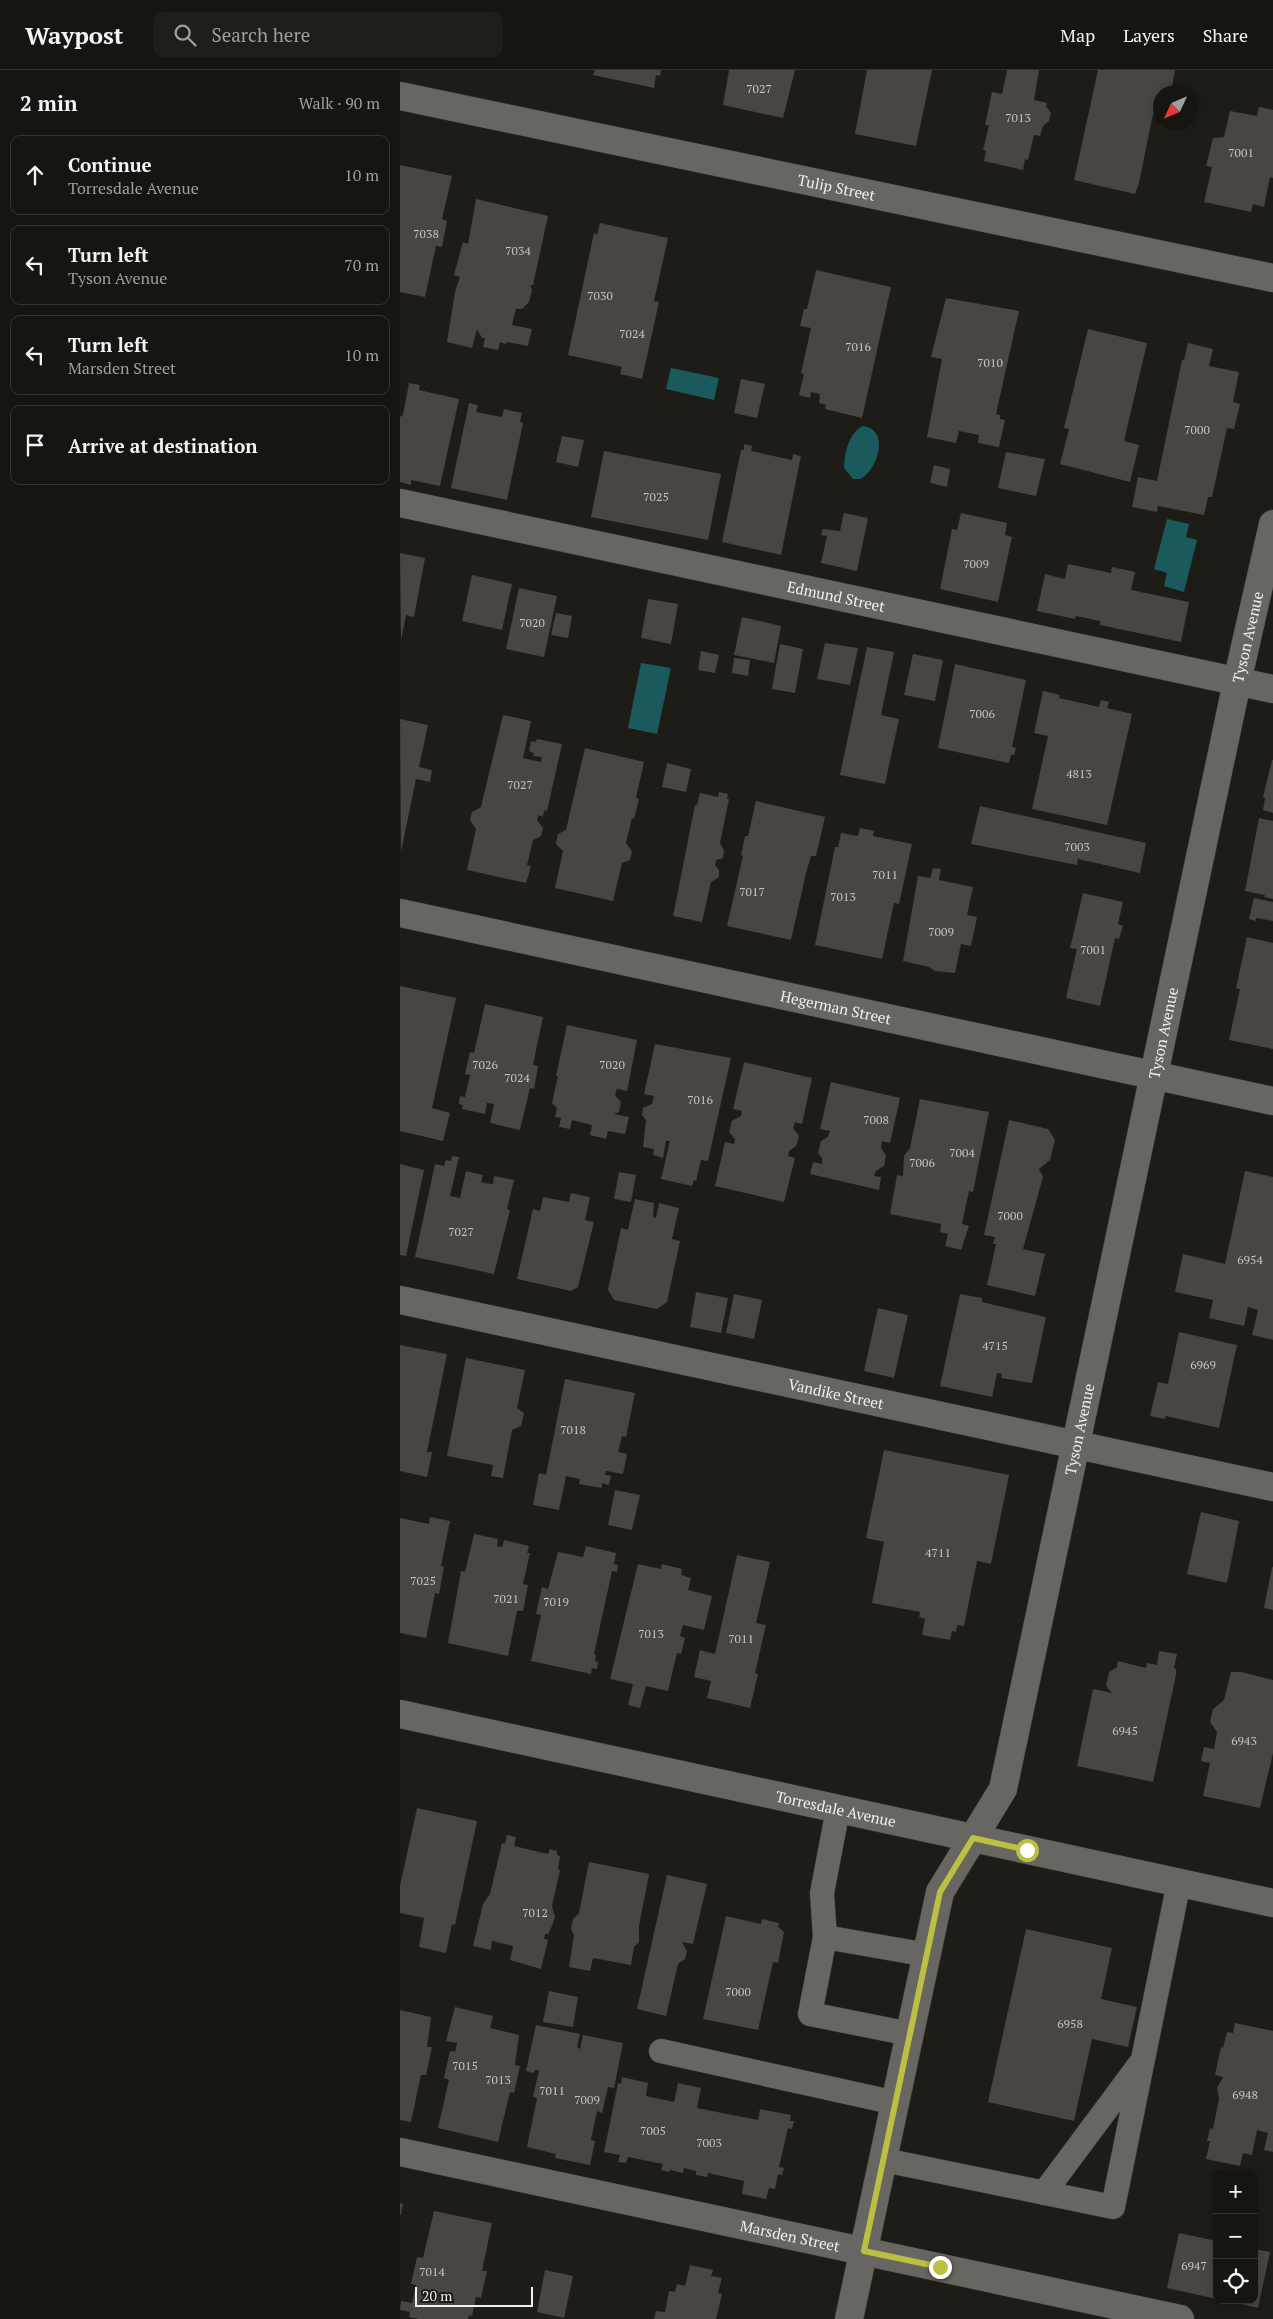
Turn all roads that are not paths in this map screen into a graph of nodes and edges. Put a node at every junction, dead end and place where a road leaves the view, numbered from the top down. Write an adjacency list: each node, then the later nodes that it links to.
1 (400, 96): 2 (street, Tulip Street)
2 (1273, 278)
3 (400, 503): 5 (street, Edmund Street)
4 (1273, 524): 5 (street, Tyson Avenue)
5 (1237, 682): 6 (street, Edmund Street); 8 (street, Tyson Avenue)
6 (1273, 690)
7 (400, 913): 8 (street, Hegerman Street)
8 (1155, 1075): 9 (street, Hegerman Street); 11 (street, Tyson Avenue)
9 (1273, 1101)
10 (400, 1300): 11 (street, Vandike Street)
11 (1076, 1446): 12 (street, Vandike Street); 15 (street, Tyson Avenue)
12 (1273, 1487)
13 (400, 1714): 14 (street, Torresdale Avenue)
14 (838, 1809): 15 (street, Torresdale Avenue); 18 (lane)
15 (973, 1838): 16 (street, Torresdale Avenue); 19 (street, Tyson Avenue)
16 (1179, 1882): 17 (street, Torresdale Avenue); 22 (lane)
17 (1273, 1903)
18 (825, 1937): 19 (lane); 20 (lane)
19 (928, 1955): 20 (street, Tyson Avenue)
20 (910, 2034): 23 (street, Tyson Avenue)
21 (661, 2050): 23 (lane)
22 (1144, 2059): 26 (lane); 26 (lane)
23 (896, 2103): 25 (street, Tyson Avenue)
24 (400, 2152): 27 (street, Marsden Street)
25 (884, 2160): 26 (lane); 27 (street, Tyson Avenue)
26 (1044, 2193)
27 (864, 2251): 28 (street, Tyson Avenue); 29 (street, Marsden Street)
28 (849, 2319)
29 (1180, 2319)

